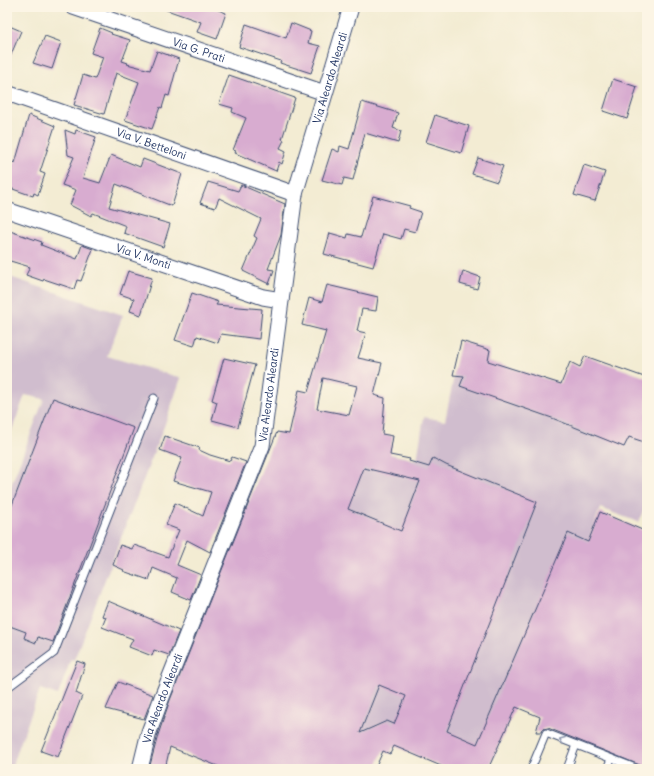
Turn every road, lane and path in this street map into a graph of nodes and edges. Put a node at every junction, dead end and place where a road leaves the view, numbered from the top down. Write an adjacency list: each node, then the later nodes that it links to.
1 (73, 7): 4 (street, Via G. Prati)
2 (351, 7): 4 (street, Via Aleardo Aleardi)
3 (7, 93): 5 (street, Via V. Betteloni)
4 (324, 93): 5 (street, Via Aleardo Aleardi)
5 (295, 194): 7 (street, Via Aleardo Aleardi)
6 (7, 210): 7 (street, Via V. Monti)
7 (281, 300): 12 (street, Via Aleardo Aleardi)
8 (154, 398): 9 (lane)
9 (7, 688)
10 (576, 745): 11 (lane); 13 (lane, one-way to 13); 14 (lane)
11 (611, 759): 15 (lane); 16 (lane)
12 (140, 769)
13 (531, 769)
14 (567, 769)
15 (607, 769)
16 (638, 769)

